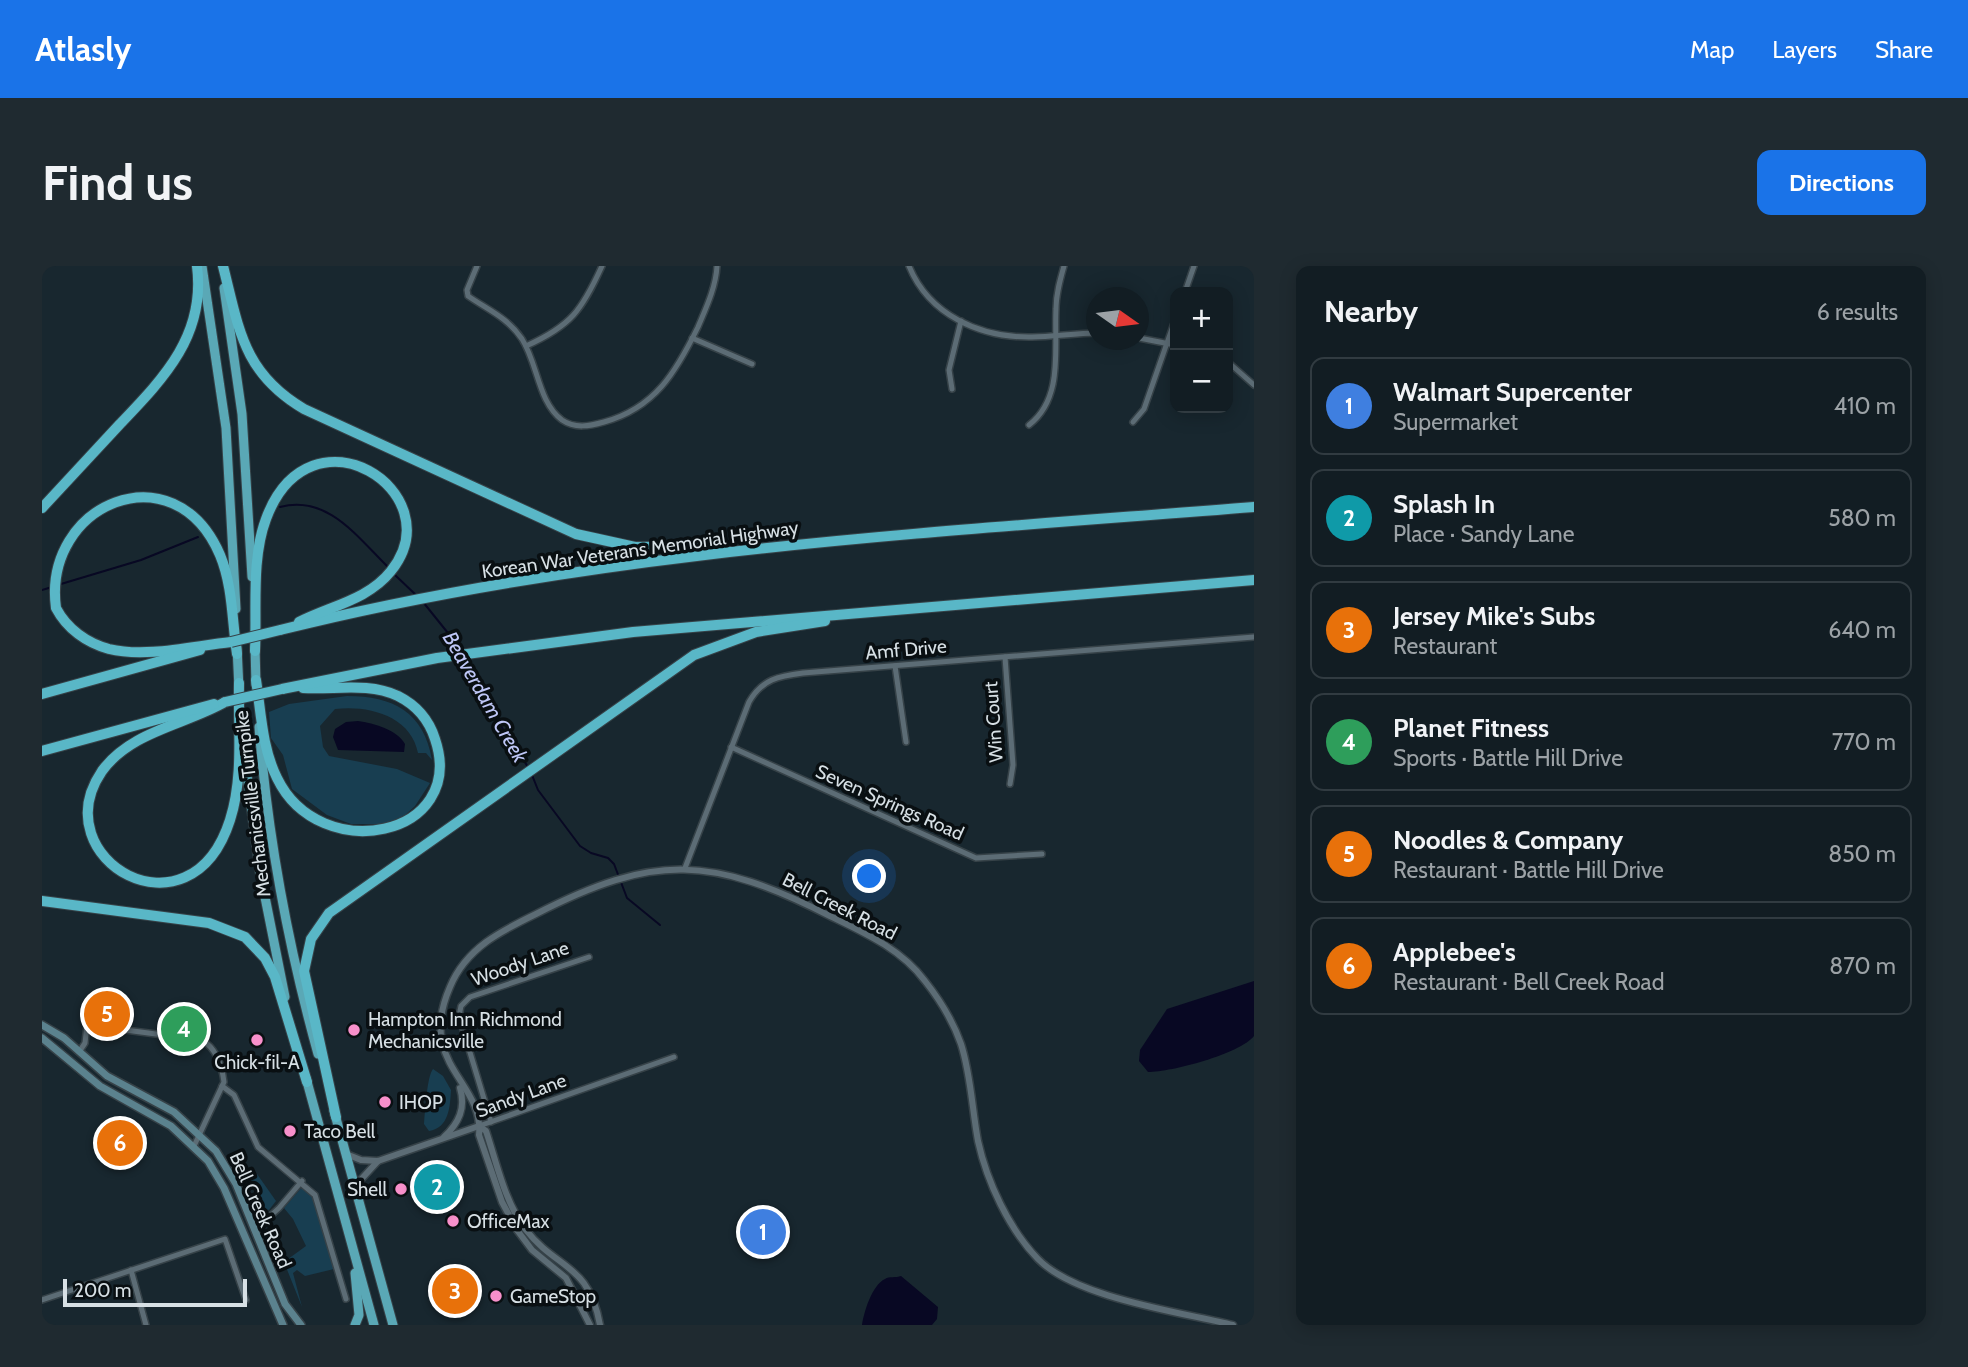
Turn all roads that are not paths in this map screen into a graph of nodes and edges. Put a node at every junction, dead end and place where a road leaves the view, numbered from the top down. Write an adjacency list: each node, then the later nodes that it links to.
1 (199, 266): 26 (highway); 36 (highway, Mechanicsville Turnpike)
2 (222, 266): 28 (highway); 35 (highway, Mechanicsville Turnpike)
3 (477, 266): 18 (street)
4 (602, 266): 18 (street)
5 (717, 266): 14 (street)
6 (1064, 266): 12 (street)
7 (1194, 266): 9 (street)
8 (912, 267): 10 (street)
9 (1187, 287)
10 (961, 321): 12 (street); 22 (street)
11 (1086, 333): 12 (street)
12 (1056, 334): 24 (street)
13 (1170, 334): 16 (street)
14 (692, 338): 18 (street); 19 (street)
15 (1149, 340): 16 (street)
16 (1167, 343): 17 (street); 23 (street)
17 (1170, 344)
18 (526, 346)
19 (752, 364)
20 (1233, 366): 21 (street)
21 (1254, 385)
22 (951, 388)
23 (1133, 422)
24 (1029, 425)
25 (1254, 507): 28 (highway, Korean War Veterans Memorial Highway)
26 (42, 508)
27 (77, 513): 36 (highway)
28 (782, 545): 32 (highway, Korean War Veterans Memorial Highway)
29 (48, 563): 34 (highway)
30 (1254, 580): 31 (highway)
31 (877, 611): 41 (highway); 59 (highway)
32 (281, 630): 34 (highway, Korean War Veterans Memorial Highway, bridge); 35 (highway)
33 (1254, 637): 37 (street, Amf Drive)
34 (201, 648): 42 (highway)
35 (255, 651): 39 (highway, Mechanicsville Turnpike)
36 (237, 654): 40 (highway, Mechanicsville Turnpike)
37 (1005, 657): 38 (street, Amf Drive); 47 (street, Win Court)
38 (895, 666): 44 (street); 45 (street, Amf Drive)
39 (256, 680): 41 (highway); 59 (highway, Mechanicsville Turnpike)
40 (239, 683): 43 (highway); 57 (highway, Mechanicsville Turnpike)
41 (287, 688): 43 (highway, bridge)
42 (42, 694)
43 (211, 708): 46 (highway)
44 (906, 742)
45 (731, 747): 48 (street, Seven Springs Road); 49 (street, Amf Drive)
46 (42, 751)
47 (1010, 785)
48 (1042, 854)
49 (685, 869): 56 (street, Bell Creek Road); 75 (street, Bell Creek Road)
50 (42, 901): 57 (highway)
51 (589, 957): 60 (street, Woody Lane)
52 (42, 1025): 54 (main road, Bell Creek Road)
53 (42, 1038): 64 (main road, Bell Creek Road)
54 (79, 1052): 58 (street); 62 (main road, Bell Creek Road)
55 (674, 1057): 60 (street, Sandy Lane)
56 (458, 1079): 61 (street, Bell Creek Road); 63 (street)
57 (307, 1082): 70 (highway, Mechanicsville Turnpike)
58 (222, 1086): 62 (street); 67 (street)
59 (335, 1117): 65 (highway, Mechanicsville Turnpike)
60 (491, 1122): 61 (street, Sandy Lane)
61 (479, 1126): 63 (street, Sandy Lane); 82 (street, Bell Creek Road); 83 (street, Bell Creek Road)
62 (200, 1133): 64 (street); 69 (main road, Bell Creek Road)
63 (442, 1139): 66 (street, Sandy Lane)
64 (194, 1146): 77 (main road, Bell Creek Road)
65 (345, 1154): 66 (street); 68 (highway, Mechanicsville Turnpike)
66 (378, 1161): 68 (street, Sandy Lane)
67 (302, 1181): 69 (street); 72 (street)
68 (355, 1186): 81 (highway, Mechanicsville Turnpike)
69 (255, 1230): 78 (main road, Bell Creek Road)
70 (353, 1247): 79 (highway); 80 (highway, Mechanicsville Turnpike)
71 (131, 1270): 73 (street); 74 (street); 76 (street)
72 (346, 1299)
73 (42, 1300)
74 (246, 1300)
75 (1205, 1322): 84 (street, Bell Creek Road)
76 (146, 1325)
77 (283, 1325)
78 (302, 1325)
79 (355, 1325)
80 (374, 1325)
81 (393, 1325)
82 (588, 1325)
83 (600, 1325)
84 (1233, 1325)

